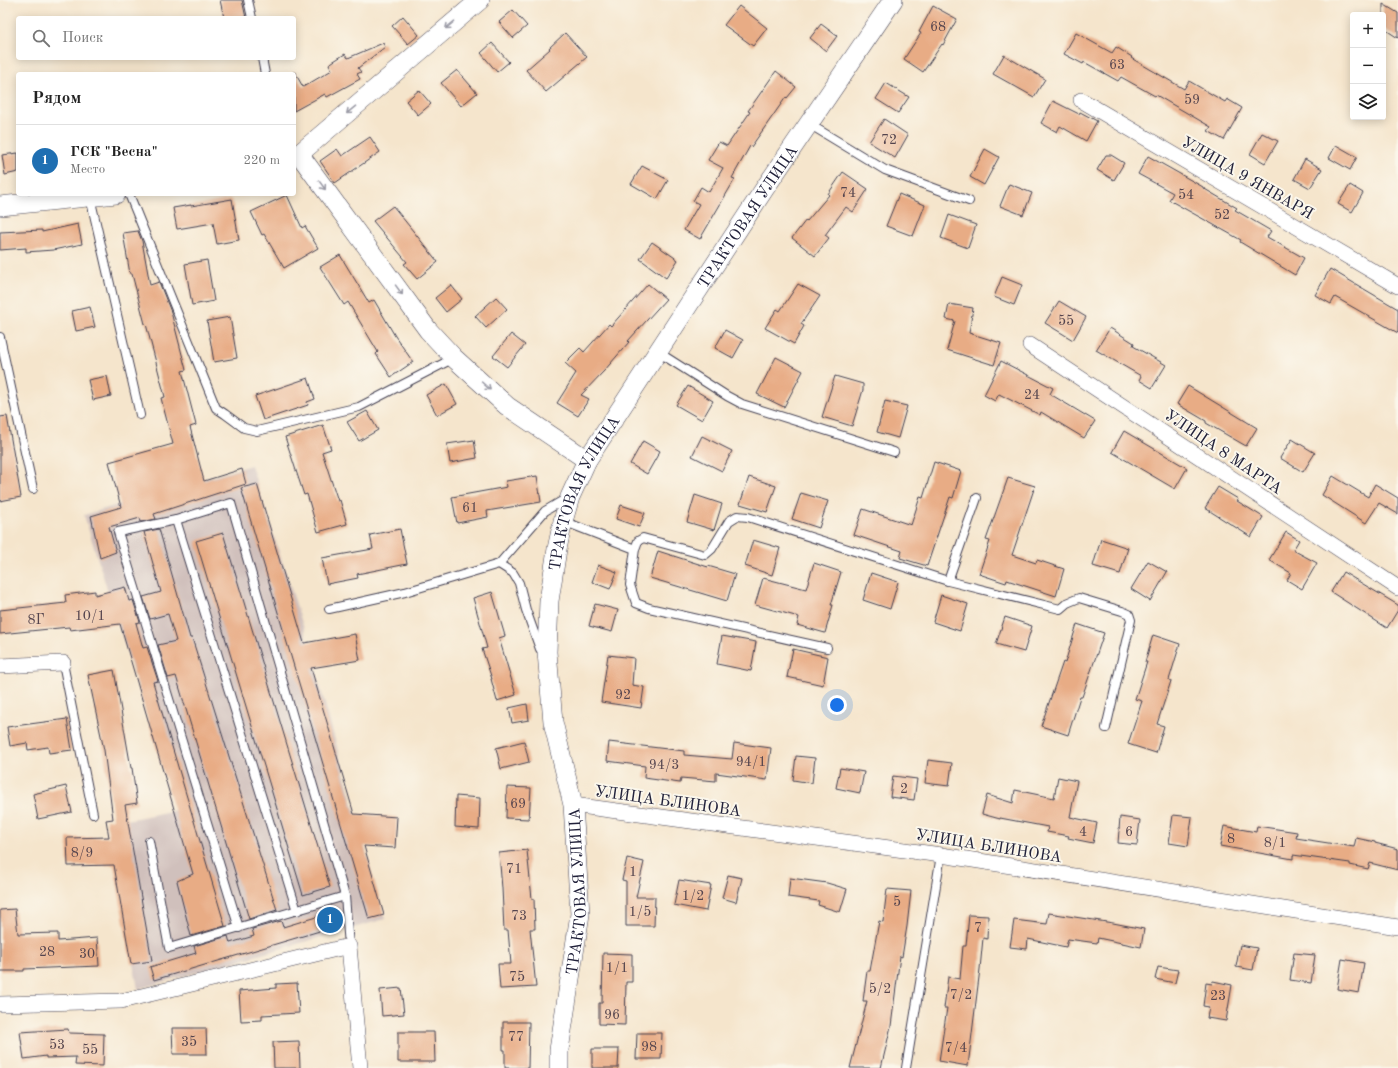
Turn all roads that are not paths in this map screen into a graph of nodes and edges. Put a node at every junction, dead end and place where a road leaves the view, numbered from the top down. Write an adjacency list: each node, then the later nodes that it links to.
1 (248, 0): 4 (lane)
2 (893, 0): 8 (street, ТРАКТОВАЯ УЛИЦА)
3 (473, 2): 9 (street, one-way to 9)
4 (252, 16)
5 (262, 60): 6 (lane)
6 (266, 72)
7 (1081, 100): 15 (street, УЛИЦА 9 ЯНВАРЯ)
8 (809, 124): 13 (lane); 18 (street, ТРАКТОВАЯ УЛИЦА)
9 (297, 154): 19 (street, one-way to 19)
10 (99, 196): 12 (street)
11 (130, 196): 19 (lane)
12 (90, 197): 14 (street); 20 (lane)
13 (969, 201)
14 (0, 206)
15 (1398, 286)
16 (0, 337): 23 (lane)
17 (1030, 345): 31 (street, УЛИЦА 8 МАРТА)
18 (658, 352): 21 (lane); 22 (street, ТРАКТОВАЯ УЛИЦА)
19 (454, 358): 22 (street, one-way to 22)
20 (140, 415)
21 (894, 452)
22 (587, 460): 24 (street, ТРАКТОВАЯ УЛИЦА)
23 (33, 489)
24 (570, 497): 27 (street, ТРАКТОВАЯ УЛИЦА); 29 (lane)
25 (977, 498): 30 (lane)
26 (176, 520): 42 (lane); 43 (lane); 45 (lane)
27 (563, 521): 28 (lane); 34 (street, ТРАКТОВАЯ УЛИЦА)
28 (635, 549): 30 (lane); 33 (lane)
29 (499, 564): 32 (lane); 34 (lane)
30 (948, 581): 37 (lane)
31 (1398, 588)
32 (329, 609)
33 (827, 648)
34 (547, 652): 38 (street, ТРАКТОВАЯ УЛИЦА)
35 (62, 663): 36 (street); 39 (lane)
36 (0, 666)
37 (1106, 728)
38 (573, 805): 41 (street, УЛИЦА БЛИНОВА); 49 (street, ТРАКТОВАЯ УЛИЦА)
39 (93, 814)
40 (149, 841): 45 (lane)
41 (941, 855): 44 (street, УЛИЦА БЛИНОВА); 50 (lane)
42 (345, 896): 43 (lane); 46 (lane)
43 (297, 911): 45 (lane)
44 (1398, 926)
45 (239, 928)
46 (349, 946): 47 (street); 48 (street)
47 (0, 1004)
48 (360, 1068)
49 (559, 1068)
50 (906, 1068)

